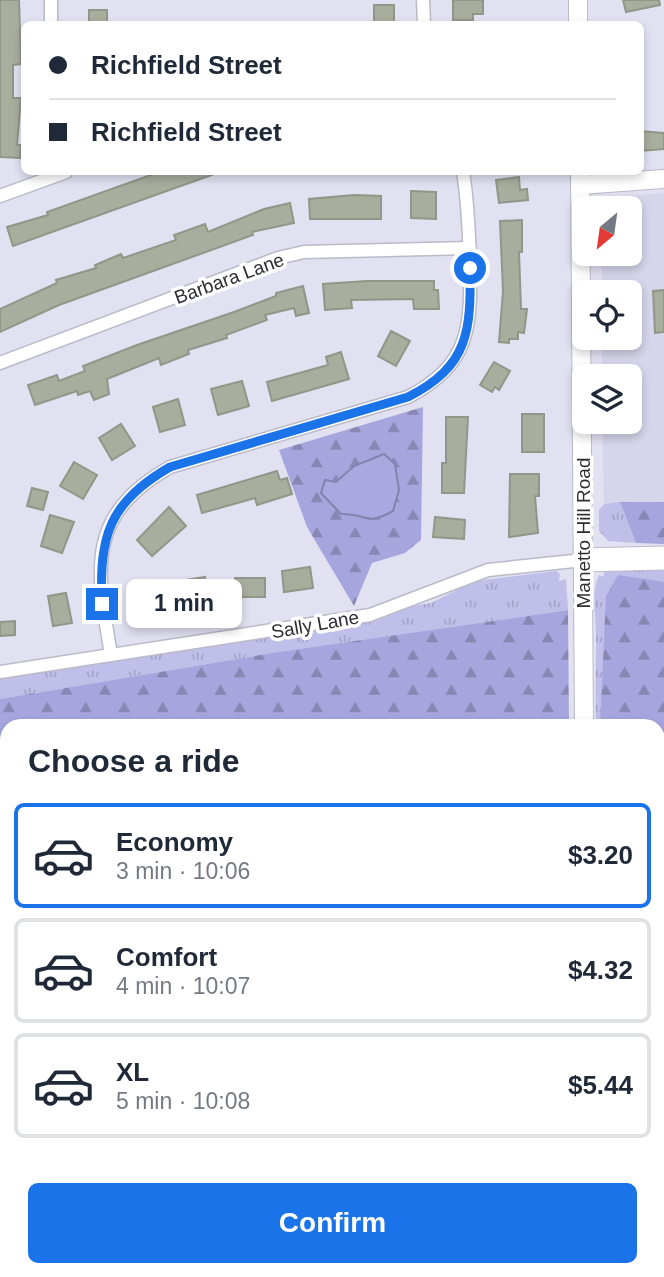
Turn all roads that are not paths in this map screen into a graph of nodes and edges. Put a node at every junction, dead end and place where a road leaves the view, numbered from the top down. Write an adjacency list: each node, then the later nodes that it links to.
1 (51, 0): 4 (street)
2 (424, 0): 5 (street)
3 (578, 0): 6 (main road)
4 (51, 21)
5 (424, 21)
6 (578, 21)
7 (51, 175): 11 (street)
8 (464, 175): 12 (street)
9 (580, 178): 10 (main road); 15 (main road, Manetto Hill Road)
10 (664, 179)
11 (0, 196)
12 (470, 248): 13 (street, Barbara Lane); 16 (street)
13 (0, 363)
14 (664, 558): 15 (highway)
15 (583, 560): 16 (street, Sally Lane); 18 (main road, Manetto Hill Road)
16 (111, 655): 17 (street, Sally Lane)
17 (0, 672)
18 (584, 719)

